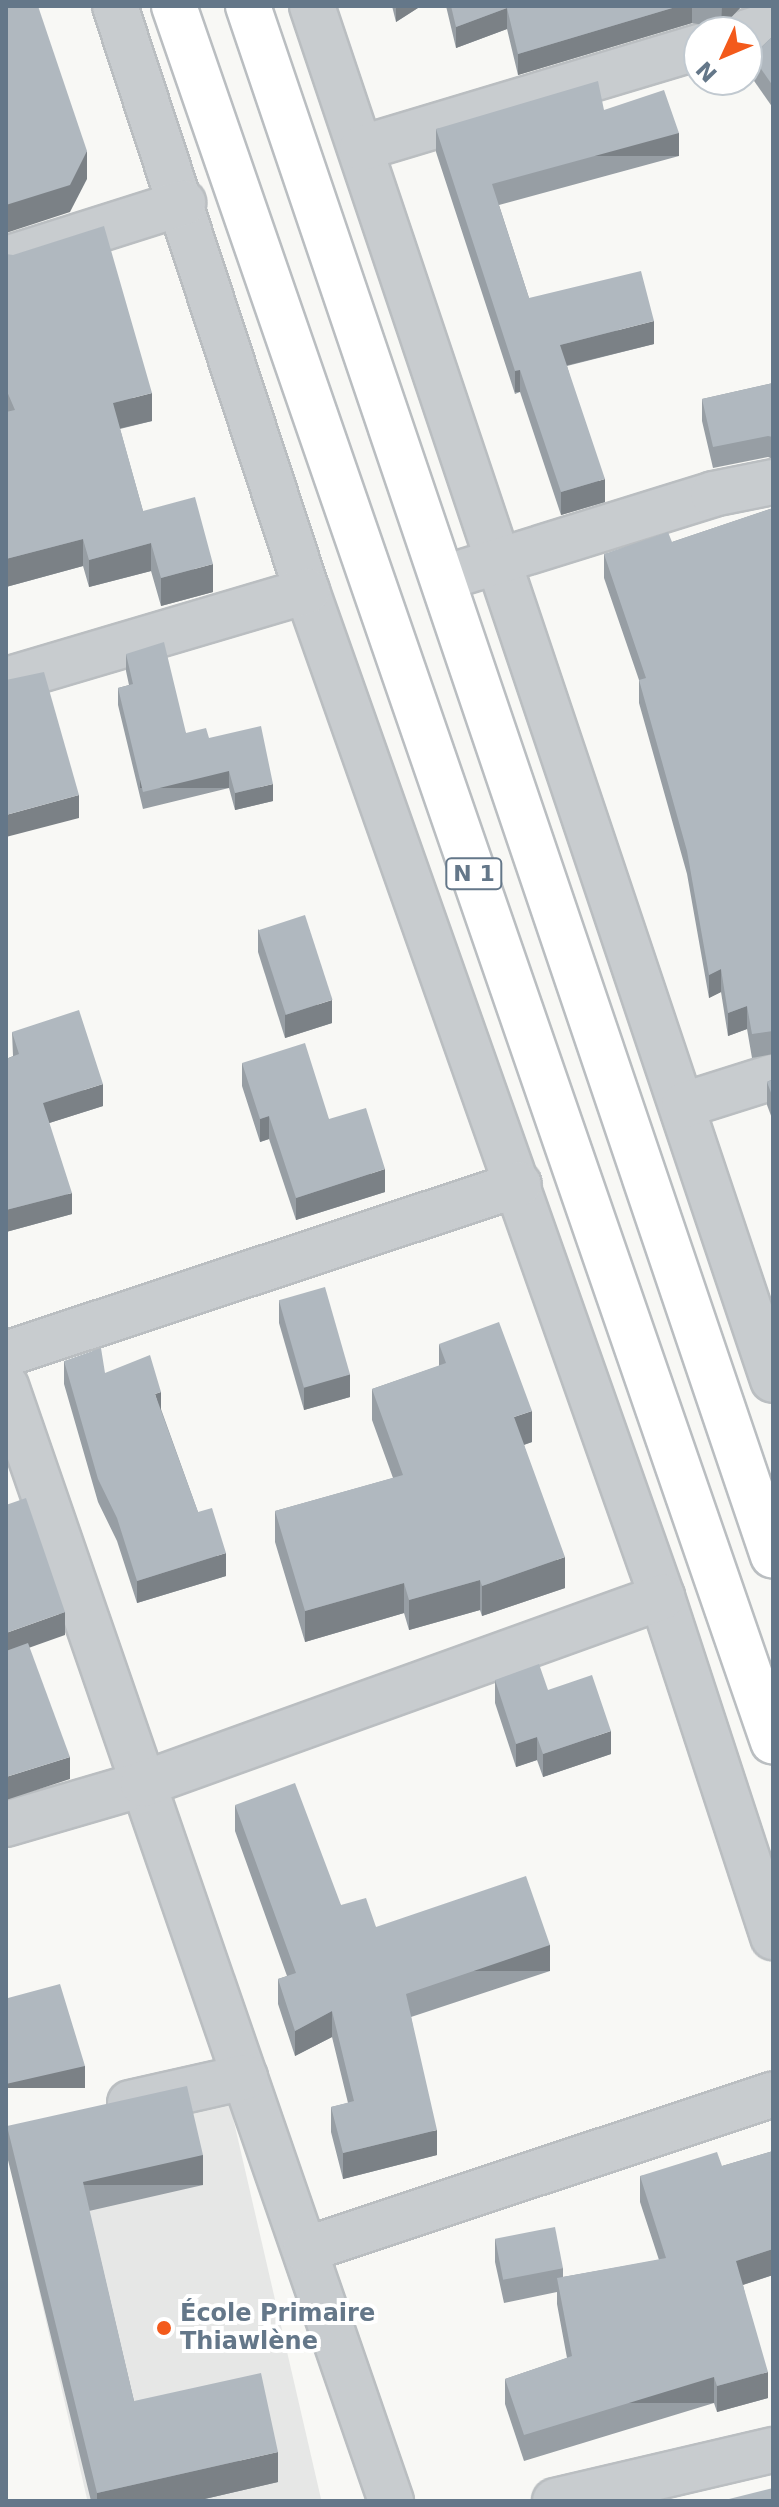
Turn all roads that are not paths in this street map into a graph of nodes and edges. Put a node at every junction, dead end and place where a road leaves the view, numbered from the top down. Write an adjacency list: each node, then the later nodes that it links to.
1 (115, 6): 7 (street)
2 (174, 6): 22 (highway, N 1)
3 (248, 6): 11 (highway, N 1)
4 (312, 6): 6 (street)
5 (683, 52): 6 (street)
6 (362, 148): 10 (street)
7 (183, 203): 8 (street); 12 (street)
8 (6, 259)
9 (773, 482): 10 (street)
10 (499, 562): 11 (street); 15 (street)
11 (444, 578): 20 (highway, N 1)
12 (307, 591): 13 (street); 16 (street)
13 (6, 680)
14 (773, 1077): 15 (street)
15 (684, 1105): 18 (street)
16 (519, 1184): 17 (street); 21 (street)
17 (6, 1354)
18 (773, 1380)
19 (6, 1386): 23 (street)
20 (773, 1556)
21 (662, 1597): 23 (street); 25 (street)
22 (773, 1742)
23 (143, 1784): 24 (street); 26 (street)
24 (6, 1824)
25 (773, 1937)
26 (245, 2077): 28 (street); 29 (street)
27 (773, 2094): 29 (street)
28 (96, 2111)
29 (305, 2250): 31 (street)
30 (773, 2450): 32 (street)
31 (391, 2501)
32 (555, 2501)

